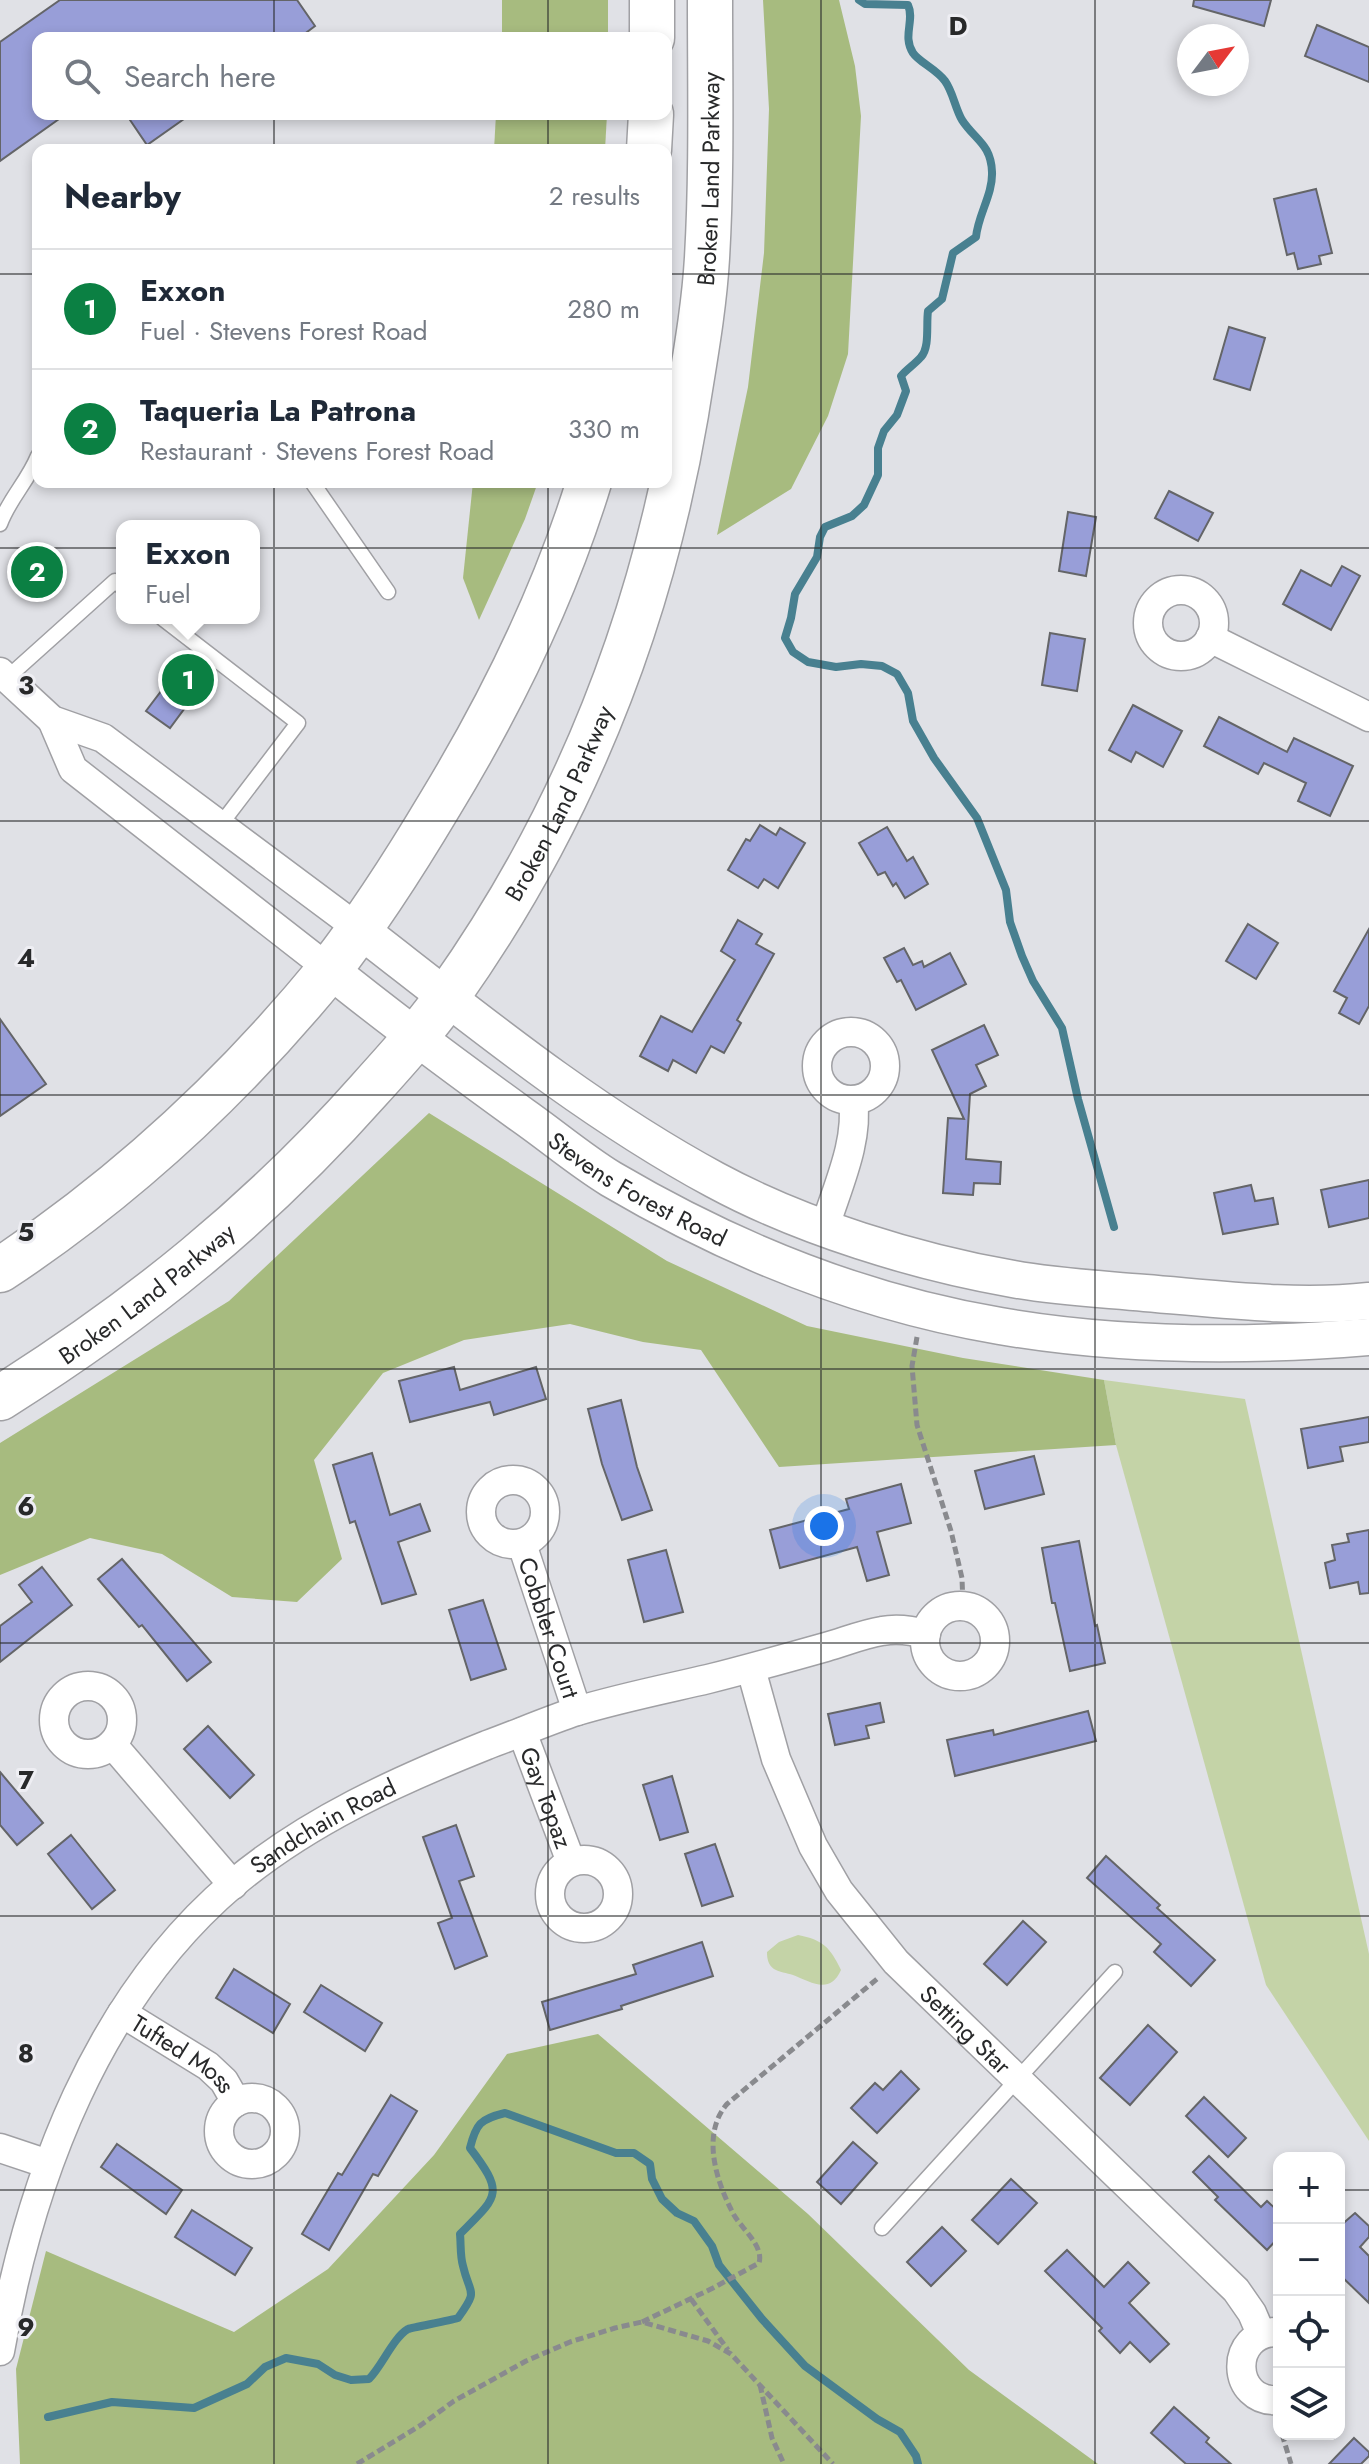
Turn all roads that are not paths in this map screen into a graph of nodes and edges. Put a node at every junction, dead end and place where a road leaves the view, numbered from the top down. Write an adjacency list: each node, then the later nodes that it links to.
1 (652, 0): 3 (main road)
2 (710, 0): 7 (main road, Broken Land Parkway)
3 (652, 32)
4 (651, 120): 5 (main road)
5 (649, 144)
6 (32, 472): 11 (lane)
7 (672, 484)
8 (316, 488): 14 (lane)
9 (587, 488): 21 (main road)
10 (671, 488): 23 (main road, Broken Land Parkway)
11 (3, 509): 12 (lane)
12 (0, 524)
13 (116, 582): 17 (lane)
14 (388, 592)
15 (170, 624): 20 (lane)
16 (1210, 638): 18 (street)
17 (3, 675): 19 (street, Stevens Forest Road)
18 (1369, 717)
19 (52, 720): 20 (street, Stevens Forest Road); 22 (street, Stevens Forest Road)
20 (221, 824): 21 (street, Stevens Forest Road)
21 (359, 929): 22 (main road); 23 (street, Stevens Forest Road)
22 (329, 969): 24 (street, Stevens Forest Road); 27 (main road)
23 (447, 997): 24 (main road, Broken Land Parkway); 26 (street, Stevens Forest Road)
24 (415, 1038): 29 (street, Stevens Forest Road); 30 (main road, Broken Land Parkway)
25 (853, 1100): 26 (street)
26 (825, 1227): 28 (street, Stevens Forest Road)
27 (0, 1270)
28 (1369, 1301)
29 (1369, 1337)
30 (0, 1398)
31 (522, 1544): 34 (street, Cobbler Court)
32 (926, 1634): 32 (street); 33 (street, Sandchain Road)
33 (751, 1669): 34 (street, Sandchain Road); 41 (street, Setting Star)
34 (577, 1711): 35 (street, Sandchain Road)
35 (522, 1732): 37 (street, Gay Topaz); 38 (street, Sandchain Road)
36 (112, 1744): 38 (street)
37 (571, 1862)
38 (233, 1885): 40 (street, Sandchain Road)
39 (1115, 1972): 41 (lane)
40 (122, 2013): 42 (street, Tufted Moss); 44 (street, Sandchain Road)
41 (1018, 2081): 45 (lane); 46 (street, Setting Star)
42 (236, 2102)
43 (0, 2148): 44 (street)
44 (48, 2164): 47 (street, Sandchain Road)
45 (882, 2228)
46 (1270, 2333): 48 (street, Setting Star)
47 (0, 2351)
48 (1273, 2399)

